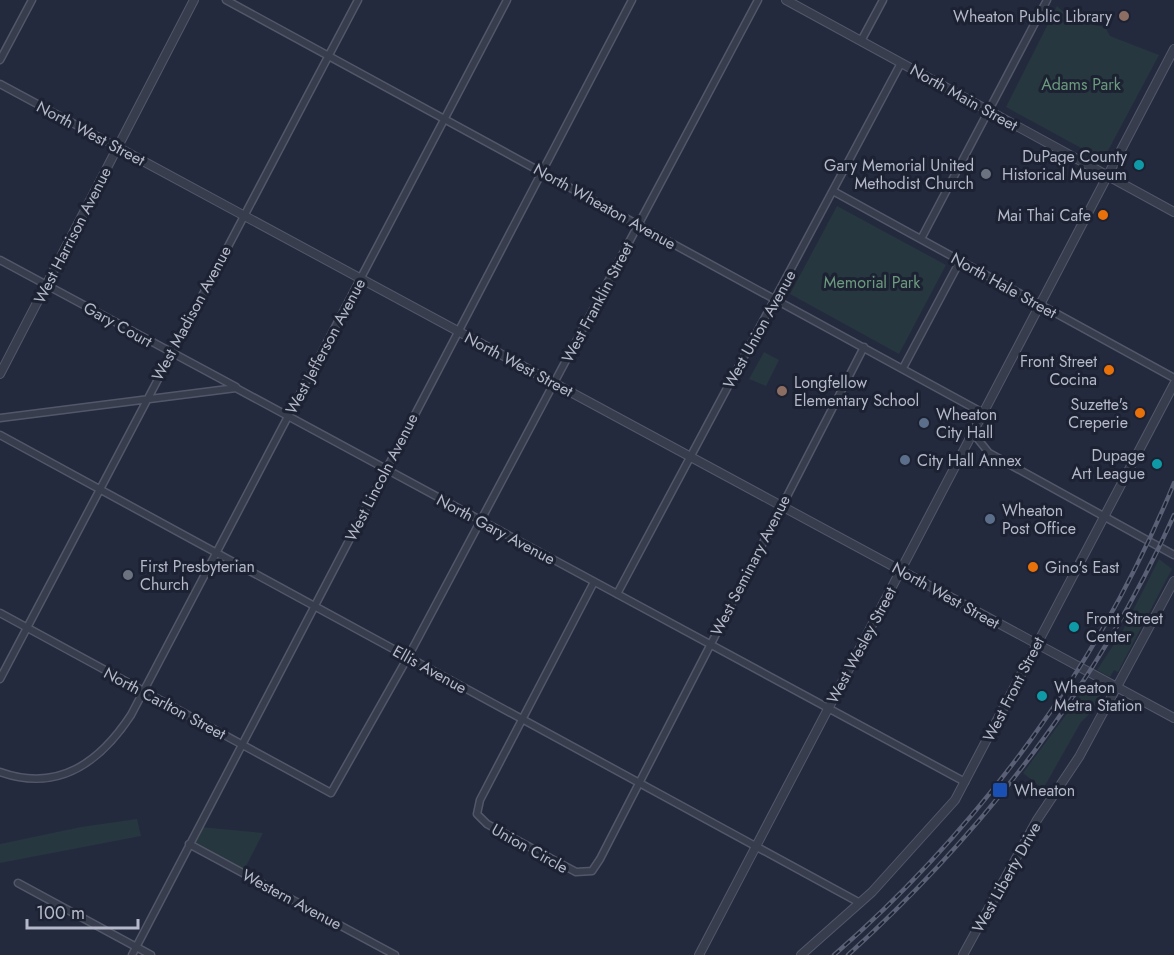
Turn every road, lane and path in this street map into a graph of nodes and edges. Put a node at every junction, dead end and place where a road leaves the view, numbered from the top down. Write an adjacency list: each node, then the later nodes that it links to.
1 (32, 0): 15 (street)
2 (194, 0): 20 (street, West Harrison Avenue)
3 (226, 0): 13 (street, North Wheaton Avenue)
4 (357, 0): 13 (street, West Madison Avenue)
5 (507, 0): 19 (street, West Jefferson Avenue)
6 (632, 0): 21 (street, West Lincoln Avenue)
7 (758, 0): 26 (street, West Franklin Street)
8 (786, 0): 11 (street, North Main Street)
9 (883, 0): 11 (street)
10 (1047, 0): 18 (street)
11 (861, 41): 16 (street, North Main Street)
12 (1174, 50): 14 (street, West Wesley Street)
13 (328, 56): 19 (street, North Wheaton Avenue); 25 (street, West Madison Avenue)
14 (1172, 59): 22 (street, West Wesley Street)
15 (0, 60)
16 (901, 63): 18 (street, North Main Street); 23 (street, West Union Avenue)
17 (0, 84): 20 (street, North West Street)
18 (990, 111): 22 (street, North Main Street); 27 (street)
19 (445, 119): 21 (street, North Wheaton Avenue); 30 (street, West Jefferson Avenue)
20 (117, 147): 25 (street, North West Street); 31 (street, West Harrison Avenue)
21 (540, 171): 26 (street, North Wheaton Avenue); 34 (street, West Lincoln Avenue)
22 (1108, 176): 24 (street, North Main Street); 33 (street, West Wesley Street)
23 (833, 191): 27 (street, North Hale Street); 32 (street, West Union Avenue)
24 (1174, 212)
25 (243, 215): 30 (street, North West Street); 36 (street, West Madison Avenue)
26 (638, 224): 32 (street, North Wheaton Avenue); 40 (street, West Franklin Street)
27 (921, 239): 29 (street, North Hale Street)
28 (0, 260): 31 (street, Gary Court)
29 (960, 261): 33 (street, North Hale Street); 37 (street)
30 (361, 278): 34 (street, North West Street); 45 (street, West Jefferson Avenue)
31 (46, 285): 36 (street, Gary Court); 38 (street, West Harrison Avenue)
32 (776, 300): 35 (street, North Wheaton Avenue); 49 (street, West Union Avenue)
33 (1040, 305): 39 (street, North Hale Street); 44 (street, West Wesley Street)
34 (457, 331): 40 (street, North West Street); 50 (street, West Lincoln Avenue)
35 (864, 347): 37 (street, North Wheaton Avenue); 52 (street, West Seminary Avenue)
36 (171, 353): 42 (street, Gary Court); 43 (street, West Madison Avenue)
37 (903, 369): 44 (street, North Wheaton Avenue)
38 (0, 374)
39 (1174, 378)
40 (555, 383): 49 (street, North West Street); 54 (street, West Franklin Street)
41 (1174, 384): 53 (street, West Front Street)
42 (236, 388): 43 (street); 45 (street, North Gary Avenue)
43 (146, 398): 46 (street); 51 (street, West Madison Avenue)
44 (984, 412): 47 (street, West Wesley Street)
45 (288, 417): 50 (street, North Gary Avenue); 55 (street, West Jefferson Avenue)
46 (0, 418)
47 (973, 433): 53 (street); 57 (street, West Wesley Street)
48 (0, 435): 51 (street, Ellis Avenue)
49 (689, 456): 52 (street, North West Street); 60 (street, West Union Avenue)
50 (385, 469): 54 (street, North Gary Avenue); 61 (street, West Lincoln Avenue)
51 (99, 490): 55 (street, Ellis Avenue); 63 (street, West Madison Avenue)
52 (782, 506): 57 (street, North West Street); 64 (street, West Seminary Avenue)
53 (1104, 516): 56 (street); 65 (street, West Front Street)
54 (480, 520): 59 (street, North Gary Avenue); 66 (street, West Franklin Street)
55 (216, 554): 61 (street, Ellis Avenue); 69 (street, West Jefferson Avenue)
56 (1174, 555)
57 (900, 570): 65 (street, North West Street); 70 (street, West Wesley Street)
58 (1174, 581): 68 (street, West Liberty Drive)
59 (594, 582): 60 (street, North Gary Avenue); 72 (street)
60 (617, 594): 64 (street, North Gary Avenue)
61 (314, 607): 66 (street, Ellis Avenue); 73 (street, West Lincoln Avenue)
62 (0, 613): 63 (street, North Carlton Street)
63 (27, 628): 67 (street, West Madison Avenue); 69 (street, North Carlton Street)
64 (710, 645): 70 (street, North Gary Avenue); 76 (street, West Seminary Avenue)
65 (1037, 645): 68 (street, North West Street); 75 (street, West Front Street)
66 (408, 657): 72 (street, Ellis Avenue); 77 (street, West Franklin Street)
67 (0, 679)
68 (1117, 687): 71 (street, North West Street); 88 (street, West Liberty Drive)
69 (144, 691): 73 (street, North Carlton Street); 74 (street, West Jefferson Avenue)
70 (828, 708): 75 (street, North Gary Avenue); 79 (street, West Wesley Street)
71 (1174, 718)
72 (522, 720): 76 (street, Ellis Avenue); 76 (street, Union Circle)
73 (242, 744): 77 (street, North Carlton Street); 78 (street, West Lincoln Avenue)
74 (0, 772)
75 (965, 782): 81 (street, West Front Street)
76 (639, 783): 79 (street, Ellis Avenue)
77 (331, 793)
78 (189, 844): 82 (street, West Lincoln Avenue); 85 (street, Western Avenue)
79 (756, 847): 81 (street, Ellis Avenue); 86 (street, West Wesley Street)
80 (18, 883): 82 (street)
81 (860, 903): 87 (street, West Front Street)
82 (136, 947): 83 (street, West Lincoln Avenue); 84 (street)
83 (132, 955)
84 (151, 955)
85 (395, 955)
86 (699, 955)
87 (801, 955)
88 (963, 955)

